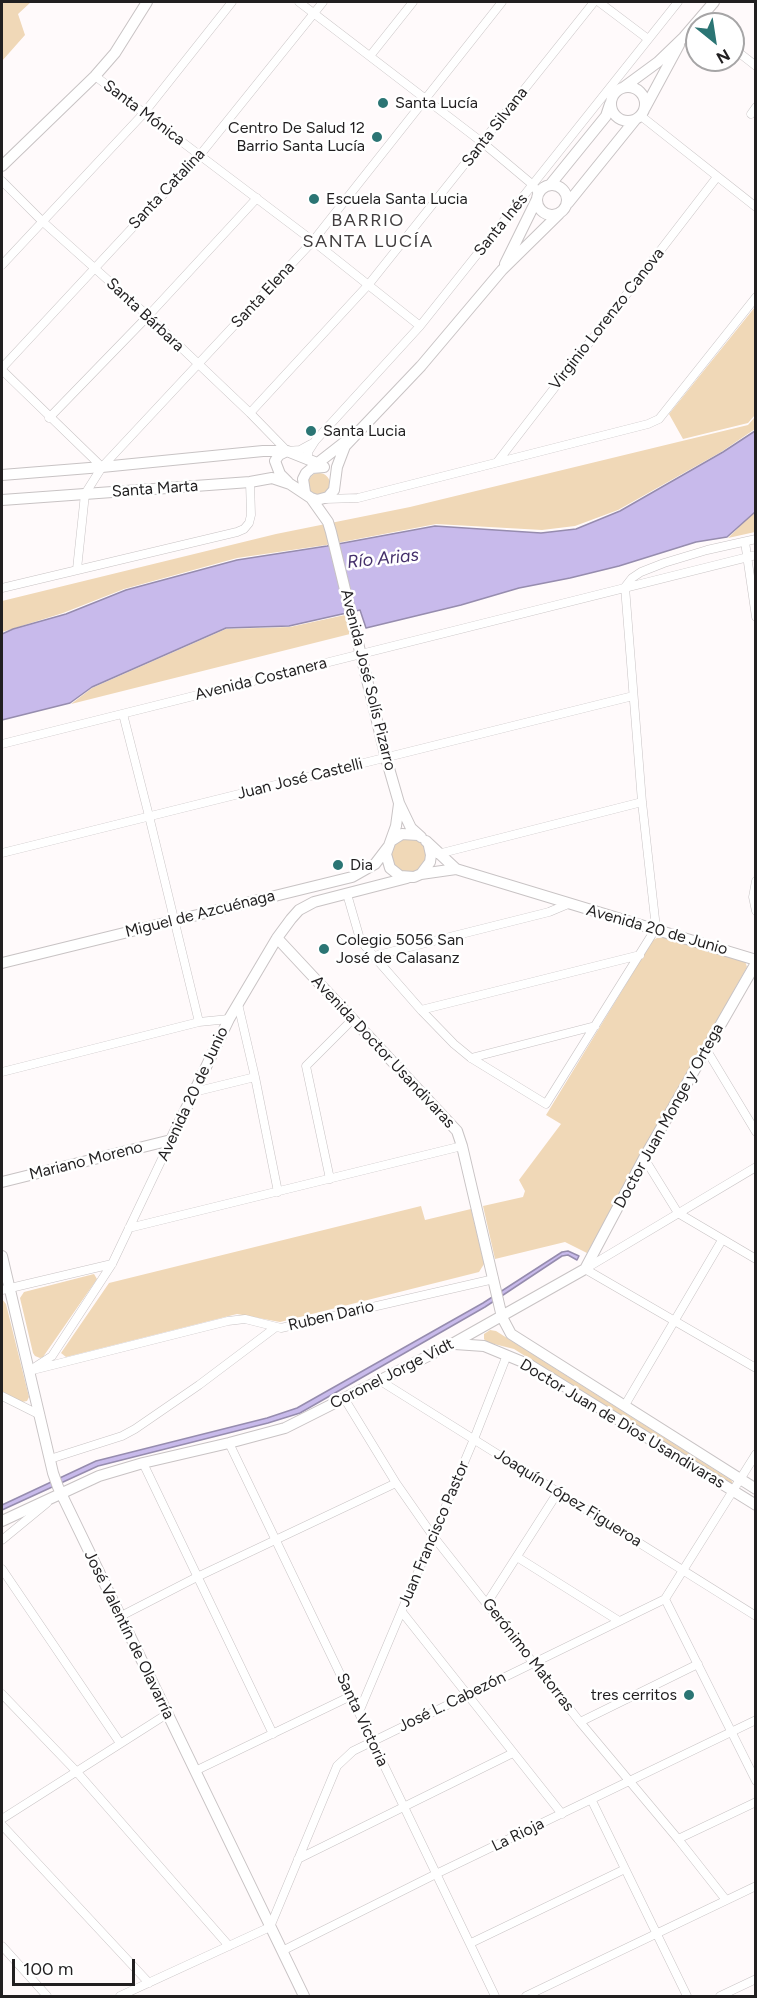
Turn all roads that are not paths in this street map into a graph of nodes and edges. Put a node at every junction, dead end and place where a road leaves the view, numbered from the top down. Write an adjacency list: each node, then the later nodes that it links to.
1 (147, 2): 14 (street)
2 (232, 2): 17 (street)
3 (299, 2): 10 (street)
4 (323, 2): 10 (street, Santa Catalina)
5 (413, 2): 13 (street)
6 (502, 2): 16 (street, Santa Elena)
7 (594, 2): 19 (street, Santa Silvana)
8 (599, 2): 12 (street)
9 (678, 2): 12 (street, Santa Inés)
10 (314, 13): 13 (street); 20 (street, Santa Catalina)
11 (684, 37): 15 (street); 18 (street)
12 (648, 39): 15 (street, Santa Inés)
13 (370, 56): 16 (street)
14 (95, 76): 17 (street, Santa Mónica); 21 (street)
15 (614, 93): 18 (street); 18 (street); 24 (street, Santa Inés); 24 (street)
16 (426, 99): 19 (street); 30 (street, Santa Elena)
17 (144, 113): 20 (street, Santa Mónica); 29 (street)
18 (641, 115): 22 (street); 26 (street)
19 (483, 143): 24 (street); 34 (street, Santa Silvana)
20 (200, 155): 25 (street, Santa Mónica); 32 (street, Santa Catalina)
21 (2, 166)
22 (717, 177): 27 (street); 46 (street, Virginio Lorenzo Canova)
23 (2, 181): 29 (street, Santa Bárbara)
24 (541, 190): 26 (street); 28 (street); 33 (street); 37 (street, Santa Inés)
25 (257, 198): 30 (street, Santa Mónica); 36 (street)
26 (568, 203): 28 (street)
27 (756, 207)
28 (559, 214): 33 (street)
29 (42, 221): 31 (street); 32 (street, Santa Bárbara)
30 (313, 241): 34 (street, Santa Mónica); 38 (street, Santa Elena)
31 (2, 265)
32 (94, 267): 36 (street, Santa Bárbara); 39 (street, Santa Catalina)
33 (502, 270): 42 (street)
34 (369, 284): 37 (street, Santa Mónica); 40 (street, Santa Silvana)
35 (756, 297): 46 (street)
36 (148, 316): 38 (street, Santa Bárbara); 41 (street)
37 (420, 326): 43 (street, Santa Inés)
38 (199, 365): 40 (street, Santa Bárbara); 48 (street, Santa Elena)
39 (2, 369): 41 (street)
40 (250, 413): 45 (street, Santa Bárbara)
41 (49, 418): 48 (street)
42 (354, 435): 47 (street); 50 (street)
43 (315, 441): 45 (street, Santa Inés); 47 (street, Santa Inés)
44 (262, 451): 45 (street, Santa Marta); 48 (street, Santa Marta); 51 (street)
45 (287, 451): 47 (street); 53 (street)
46 (497, 461): 56 (street)
47 (315, 465): 50 (street); 55 (street)
48 (102, 467): 49 (street, Santa Marta); 54 (street, Santa Elena)
49 (2, 475)
50 (335, 477): 56 (street)
51 (261, 478): 52 (street, Santa Marta); 53 (street)
52 (250, 482): 54 (street, Santa Marta); 63 (street)
53 (290, 484): 55 (street)
54 (85, 494): 57 (street, Santa Marta); 63 (street, Santa Elena)
55 (308, 495): 56 (street); 58 (street, Avenida José Solís Pizarro)
56 (330, 496): 58 (street, Avenida José Solís Pizarro)
57 (2, 500)
58 (330, 527): 67 (street, Avenida José Solís Pizarro)
59 (756, 539): 60 (street, Avenida Costanera)
60 (745, 542): 62 (street); 64 (street, Avenida Costanera)
61 (756, 555): 62 (street, Avenida Costanera)
62 (746, 557): 64 (street, Avenida Costanera); 66 (street)
63 (77, 569): 65 (street)
64 (625, 587): 67 (street, Avenida Costanera); 68 (street)
65 (2, 588)
66 (756, 618)
67 (361, 653): 69 (street, Avenida Costanera); 71 (street, Avenida José Solís Pizarro)
68 (633, 696): 71 (street, Juan José Castelli); 72 (street)
69 (123, 714): 70 (street, Avenida Costanera); 74 (street)
70 (2, 744)
71 (386, 758): 73 (street, Avenida José Solís Pizarro); 74 (street, Juan José Castelli)
72 (642, 802): 78 (street); 87 (street)
73 (399, 803): 75 (street, Avenida José Solís Pizarro); 76 (street, Avenida José Solís Pizarro)
74 (149, 816): 77 (street, Juan José Castelli); 86 (street)
75 (423, 839): 76 (street); 78 (street, Avenida 20 de Junio); 80 (street)
76 (390, 844): 81 (street); 86 (street, Miguel de Azcuénaga)
77 (2, 853)
78 (438, 854): 79 (street, Avenida 20 de Junio)
79 (456, 869): 80 (street, Avenida 20 de Junio); 84 (street, Avenida 20 de Junio)
80 (421, 874): 81 (street)
81 (407, 878): 83 (street, Avenida 20 de Junio)
82 (756, 881): 85 (street)
83 (347, 894): 88 (street, Avenida 20 de Junio); 90 (street)
84 (568, 904): 87 (street, Avenida 20 de Junio); 90 (street)
85 (756, 911)
86 (174, 920): 92 (street, Miguel de Azcuénaga); 97 (street)
87 (656, 928): 89 (street); 91 (street, Avenida 20 de Junio)
88 (277, 938): 93 (street, Avenida 20 de Junio); 96 (street, Avenida Doctor Usandivaras)
89 (640, 955): 94 (street); 98 (street)
90 (374, 956): 94 (street)
91 (756, 962): 99 (street, Doctor Juan Monge y Ortega)
92 (2, 963)
93 (238, 1004): 95 (street, Avenida 20 de Junio); 102 (street)
94 (421, 1010): 100 (street)
95 (229, 1018): 97 (street); 103 (street, Avenida 20 de Junio)
96 (352, 1020): 106 (street, Avenida Doctor Usandivaras); 109 (street)
97 (199, 1022): 101 (street)
98 (595, 1026): 100 (street); 100 (street)
99 (706, 1049): 104 (street); 107 (street, Doctor Juan Monge y Ortega)
100 (471, 1058)
101 (2, 1072)
102 (255, 1077): 103 (street); 111 (street)
103 (194, 1092): 105 (street, Avenida 20 de Junio)
104 (756, 1132)
105 (171, 1140): 110 (street, Mariano Moreno); 113 (street, Avenida 20 de Junio)
106 (462, 1146): 109 (street); 120 (street, Avenida Doctor Usandivaras)
107 (644, 1158): 112 (street); 118 (street, Doctor Juan Monge y Ortega)
108 (756, 1167): 112 (street, Coronel Jorge Vidt)
109 (330, 1179): 111 (street)
110 (2, 1182)
111 (278, 1192): 113 (street)
112 (678, 1213): 114 (street); 118 (street, Coronel Jorge Vidt)
113 (129, 1228): 117 (street, Avenida 20 de Junio)
114 (723, 1240): 116 (street); 122 (street)
115 (2, 1257): 119 (street, José Valentín de Olavarría)
116 (756, 1259)
117 (112, 1264): 119 (street); 130 (street, Avenida 20 de Junio)
118 (585, 1269): 121 (street, Coronel Jorge Vidt); 122 (street)
119 (5, 1289): 130 (street, José Valentín de Olavarría)
120 (496, 1290): 121 (street, Avenida Doctor Usandivaras); 124 (street, Ruben Dario)
121 (502, 1317): 123 (street, Coronel Jorge Vidt); 125 (street)
122 (675, 1321): 129 (street); 134 (street)
123 (486, 1325): 125 (street); 126 (street, Coronel Jorge Vidt); 127 (street)
124 (276, 1327): 130 (street, Ruben Dario); 139 (street)
125 (509, 1331): 128 (street); 134 (street, Doctor Juan de Dios Usandivaras)
126 (452, 1344): 127 (street, Doctor Juan de Dios Usandivaras); 131 (street, Coronel Jorge Vidt)
127 (485, 1347): 128 (street, Doctor Juan de Dios Usandivaras)
128 (507, 1355): 136 (street, Juan Francisco Pastor); 146 (street, Doctor Juan de Dios Usandivaras)
129 (756, 1368)
130 (29, 1371): 135 (street, José Valentín de Olavarría)
131 (379, 1380): 133 (street, Coronel Jorge Vidt); 136 (street, Joaquín López Figueroa)
132 (2, 1396): 135 (street)
133 (344, 1398): 137 (street, Coronel Jorge Vidt); 142 (street, Gerónimo Matorras)
134 (625, 1405): 141 (street, Doctor Juan de Dios Usandivaras)
135 (39, 1415): 139 (street, José Valentín de Olavarría)
136 (474, 1439): 145 (street, Joaquín López Figueroa); 149 (street, Juan Francisco Pastor)
137 (229, 1443): 140 (street, Coronel Jorge Vidt); 151 (street, Santa Victoria)
138 (756, 1454): 141 (street)
139 (50, 1459): 144 (street, José Valentín de Olavarría)
140 (143, 1463): 144 (street, Coronel Jorge Vidt); 155 (street)
141 (740, 1480): 143 (street, Doctor Juan de Dios Usandivaras); 146 (street)
142 (396, 1483): 149 (street, Gerónimo Matorras); 151 (street)
143 (756, 1489)
144 (60, 1490): 148 (street, Coronel Jorge Vidt); 150 (street); 159 (street, José Valentín de Olavarría)
145 (558, 1492): 152 (street); 154 (street, Joaquín López Figueroa)
146 (733, 1492): 147 (street, Doctor Juan de Dios Usandivaras); 154 (street)
147 (756, 1505)
148 (2, 1521)
149 (433, 1536): 157 (street, Gerónimo Matorras); 158 (street, Juan Francisco Pastor)
150 (2, 1540)
151 (276, 1541): 155 (street); 166 (street, Santa Victoria)
152 (517, 1557): 157 (street); 161 (street)
153 (2, 1569): 174 (street)
154 (683, 1570): 156 (street); 160 (street, Joaquín López Figueroa)
155 (197, 1577): 159 (street); 172 (street)
156 (665, 1599): 161 (street, José L. Cabezón); 163 (street)
157 (487, 1603): 162 (street, Gerónimo Matorras)
158 (402, 1612): 165 (street); 167 (street, Juan Francisco Pastor)
159 (121, 1616): 168 (street, José Valentín de Olavarría)
160 (756, 1616)
161 (619, 1621): 162 (street, José L. Cabezón)
162 (534, 1662): 165 (street, José L. Cabezón); 170 (street, Gerónimo Matorras)
163 (698, 1664): 170 (street); 171 (street)
164 (2, 1694): 176 (street)
165 (469, 1694): 173 (street, José L. Cabezón); 175 (street)
166 (351, 1696): 167 (street, Santa Victoria); 172 (street)
167 (359, 1712): 173 (street, Santa Victoria)
168 (167, 1714): 174 (street); 177 (street, José Valentín de Olavarría)
169 (756, 1720): 171 (street, La Rioja)
170 (580, 1722): 178 (street, Gerónimo Matorras)
171 (732, 1732): 178 (street, La Rioja); 179 (street)
172 (273, 1734): 177 (street)
173 (371, 1741): 182 (street, Santa Victoria); 187 (street, José L. Cabezón)
174 (120, 1743): 176 (street)
175 (513, 1753): 182 (street); 183 (street)
176 (76, 1771): 184 (street); 196 (street)
177 (195, 1771): 192 (street, José Valentín de Olavarría)
178 (630, 1781): 180 (street, La Rioja); 186 (street, Gerónimo Matorras)
179 (756, 1781)
180 (592, 1801): 183 (street, La Rioja); 188 (street)
181 (756, 1802): 186 (street)
182 (403, 1806): 187 (street); 189 (street, Santa Victoria)
183 (562, 1814): 189 (street, La Rioja)
184 (2, 1819)
185 (2, 1825): 199 (street)
186 (678, 1839): 191 (street, Gerónimo Matorras)
187 (298, 1859): 192 (street)
188 (625, 1869): 193 (street); 194 (street)
189 (436, 1874): 194 (street, Santa Victoria); 197 (street, La Rioja)
190 (756, 1886): 191 (street)
191 (726, 1900): 193 (street)
192 (270, 1927): 196 (street); 197 (street, José Valentín de Olavarría)
193 (658, 1934): 204 (street); 205 (street)
194 (471, 1943): 203 (street, Santa Victoria)
195 (2, 1946): 200 (street)
196 (229, 1946): 199 (street)
197 (282, 1951): 202 (street, José Valentín de Olavarría)
198 (756, 1979): 206 (street)
199 (149, 1983): 201 (street)
200 (47, 1996)
201 (120, 1996)
202 (303, 1996)
203 (495, 1996)
204 (526, 1996)
205 (687, 1996)
206 (720, 1996)

